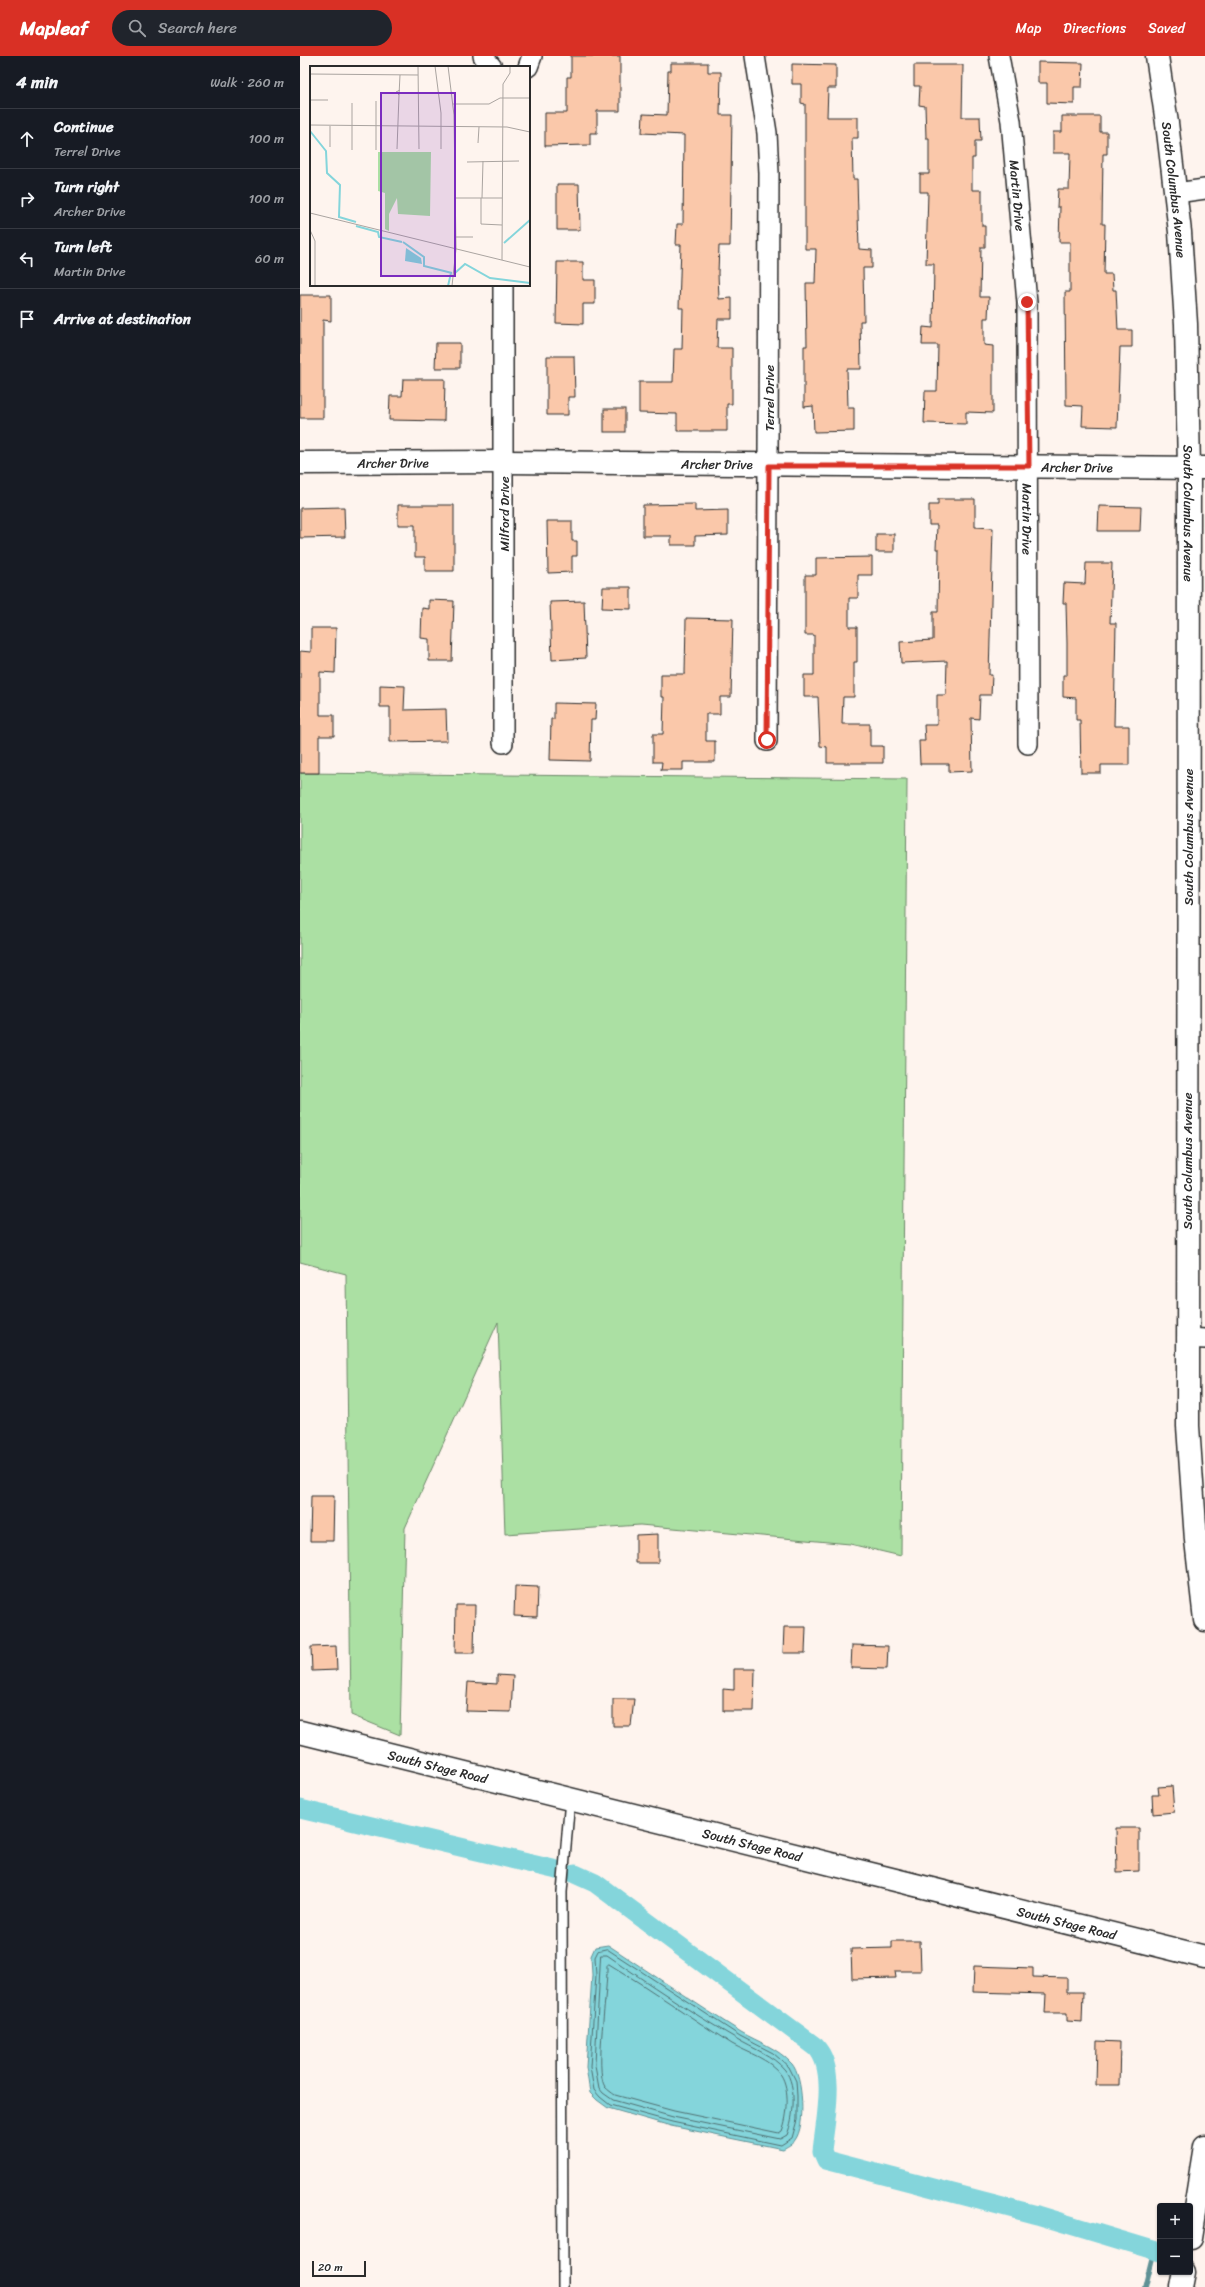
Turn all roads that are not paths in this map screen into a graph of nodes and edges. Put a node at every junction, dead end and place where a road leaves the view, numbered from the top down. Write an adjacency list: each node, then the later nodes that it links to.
1 (483, 56): 6 (street)
2 (532, 56): 7 (street)
3 (755, 56): 13 (street, Terrel Drive)
4 (998, 56): 14 (street, Martin Drive)
5 (1157, 56): 9 (main road, South Columbus Avenue)
6 (491, 66)
7 (528, 66)
8 (1205, 189): 9 (street)
9 (1176, 193): 15 (main road, South Columbus Avenue)
10 (503, 286): 12 (street, Milford Drive)
11 (300, 462): 12 (main road, Archer Drive)
12 (504, 462): 13 (main road, Archer Drive); 17 (street, Milford Drive)
13 (769, 466): 14 (main road, Archer Drive); 16 (street, Terrel Drive)
14 (1029, 466): 15 (main road, Archer Drive); 18 (street, Martin Drive)
15 (1197, 468): 19 (main road, South Columbus Avenue)
16 (767, 740)
17 (503, 743)
18 (1028, 744)
19 (1196, 1338): 20 (main road, South Columbus Avenue)
20 (1205, 1620)
21 (300, 1732): 22 (main road, South Stage Road)
22 (570, 1799): 23 (main road, South Stage Road); 27 (lane)
23 (1205, 1957)
24 (1205, 2146): 25 (main road)
25 (1193, 2220)
26 (1183, 2275): 28 (main road)
27 (564, 2287)
28 (1181, 2287)

